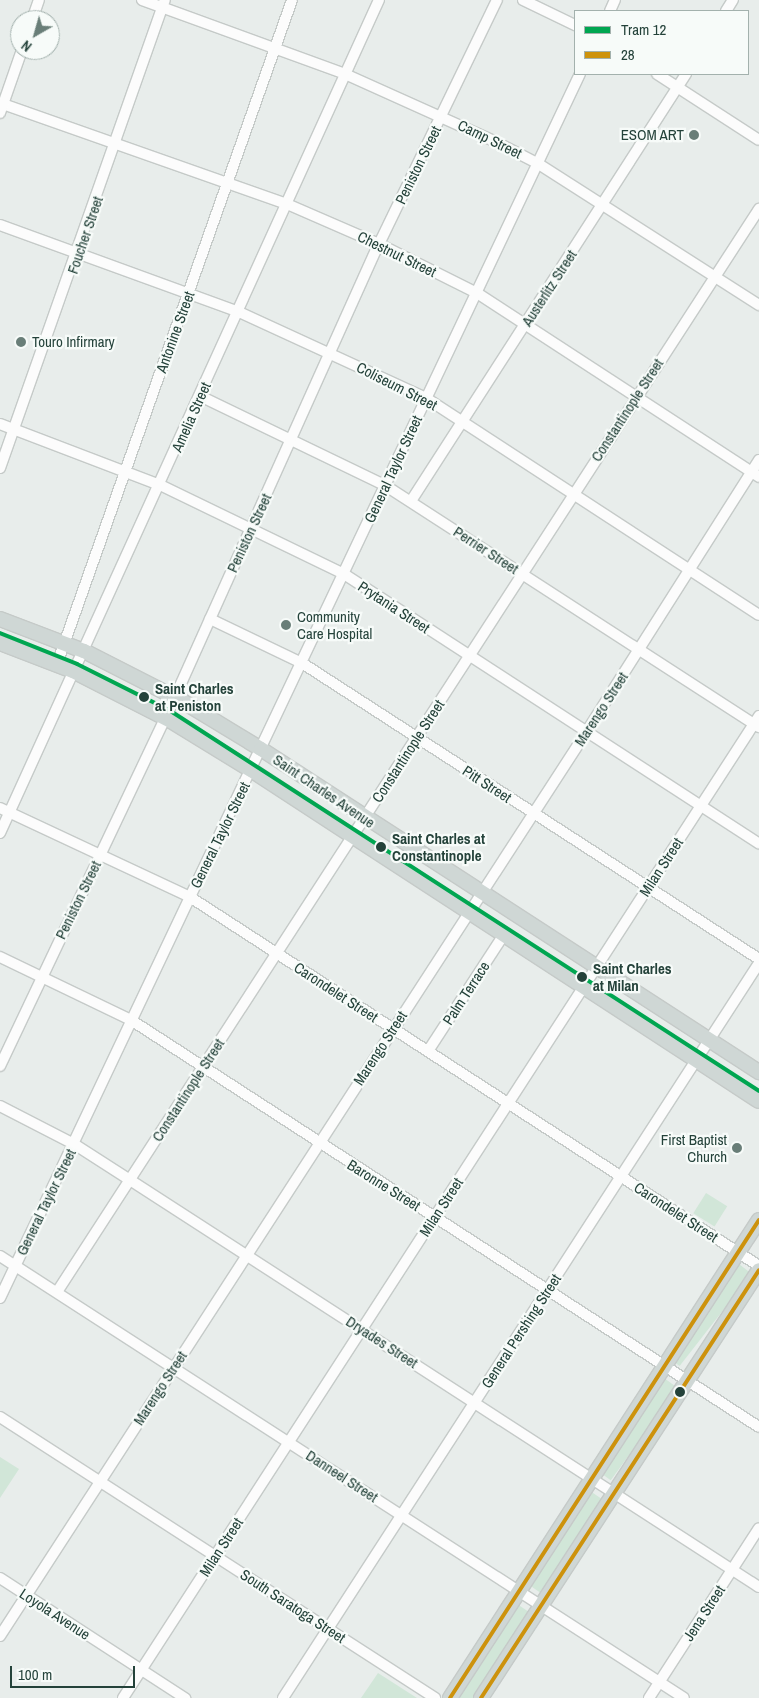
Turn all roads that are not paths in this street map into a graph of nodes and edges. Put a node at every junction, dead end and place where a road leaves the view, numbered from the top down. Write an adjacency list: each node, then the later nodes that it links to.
1 (142, 0): 6 (street, Camp Street)
2 (292, 0): 8 (street, Antonine Street)
3 (379, 0): 10 (street, Amelia Street)
4 (497, 0): 16 (street, Peniston Street)
5 (523, 0): 7 (street)
6 (164, 4): 8 (street, Camp Street); 18 (street, Foucher Street)
7 (574, 25)
8 (275, 48): 10 (street, Camp Street); 20 (street, Antonine Street)
9 (18, 60): 15 (street)
10 (344, 74): 16 (street, Camp Street); 21 (street, Amelia Street)
11 (580, 75): 19 (street, General Taylor Street)
12 (659, 75): 14 (street)
13 (685, 75): 14 (street, Austerlitz Street)
14 (677, 87): 17 (street); 22 (street, Austerlitz Street)
15 (1, 107): 18 (street, Chestnut Street)
16 (442, 116): 19 (street, Camp Street); 25 (street, Peniston Street)
17 (759, 140)
18 (116, 144): 20 (street, Chestnut Street); 26 (street, Foucher Street)
19 (537, 163): 22 (street, Camp Street); 29 (street, General Taylor Street)
20 (228, 182): 21 (street, Chestnut Street); 28 (street, Antonine Street)
21 (287, 204): 25 (street, Chestnut Street); 31 (street, Amelia Street)
22 (603, 204): 27 (street, Camp Street); 32 (street, Austerlitz Street)
23 (759, 209): 27 (street, Constantinople Street)
24 (0, 225): 26 (street, Coliseum Street)
25 (379, 244): 29 (street, Chestnut Street); 33 (street, Peniston Street)
26 (78, 254): 28 (street, Coliseum Street); 39 (street, Foucher Street)
27 (714, 276): 30 (street, Camp Street); 35 (street, Constantinople Street)
28 (189, 293): 31 (street, Coliseum Street); 43 (street, Antonine Street)
29 (477, 294): 32 (street, Chestnut Street); 36 (street, General Taylor Street)
30 (759, 305)
31 (239, 312): 33 (street, Coliseum Street); 34 (street, Amelia Street)
32 (525, 325): 35 (street, Chestnut Street); 37 (street, Austerlitz Street)
33 (332, 354): 36 (street, Coliseum Street); 40 (street, Peniston Street)
34 (200, 396): 40 (street, Perrier Street); 45 (street, Amelia Street)
35 (635, 397): 44 (street, Chestnut Street); 47 (street, Constantinople Street)
36 (426, 398): 37 (street, Coliseum Street); 46 (street, General Taylor Street)
37 (462, 422): 47 (street, Coliseum Street); 48 (street, Austerlitz Street)
38 (0, 424): 39 (street, Prytania Street)
39 (14, 429): 42 (street, Foucher Street); 43 (street, Prytania Street)
40 (292, 440): 46 (street, Perrier Street); 49 (street, Peniston Street)
41 (759, 460): 44 (street, Marengo Street)
42 (0, 468)
43 (126, 470): 45 (street, Prytania Street); 57 (street, Antonine Street)
44 (755, 475): 50 (street, Marengo Street)
45 (160, 485): 49 (street, Prytania Street); 59 (street, Amelia Street)
46 (386, 486): 48 (street, Perrier Street); 51 (street, General Taylor Street)
47 (573, 494): 50 (street, Coliseum Street); 52 (street, Constantinople Street)
48 (411, 501): 52 (street, Perrier Street)
49 (252, 528): 51 (street, Prytania Street); 55 (street, Peniston Street)
50 (690, 570): 53 (street, Coliseum Street); 58 (street, Marengo Street)
51 (344, 574): 60 (street, Prytania Street); 61 (street, General Taylor Street)
52 (522, 574): 58 (street, Perrier Street); 60 (street, Constantinople Street)
53 (759, 615)
54 (0, 619): 57 (main road, Saint Charles Avenue)
55 (210, 619): 61 (street, Pitt Street); 64 (street, Peniston Street)
56 (0, 643): 62 (main road, Saint Charles Avenue)
57 (65, 643): 59 (main road, Saint Charles Avenue); 62 (street, Antonine Street)
58 (639, 650): 66 (street, Perrier Street); 67 (street, Marengo Street)
59 (84, 651): 63 (street, Amelia Street); 64 (main road, Saint Charles Avenue)
60 (469, 656): 67 (street, Prytania Street); 68 (street, Constantinople Street)
61 (302, 663): 68 (street, Pitt Street); 69 (street, General Taylor Street)
62 (57, 664): 63 (main road, Saint Charles Avenue)
63 (73, 671): 65 (main road, Saint Charles Avenue); 72 (street, Amelia Street)
64 (176, 697): 65 (street, Peniston Street); 69 (main road, Saint Charles Avenue)
65 (165, 717): 70 (main road, Saint Charles Avenue); 78 (street, Peniston Street)
66 (757, 723): 71 (street, Milan Street)
67 (587, 732): 71 (street, Prytania Street); 73 (street, Marengo Street)
68 (416, 738): 73 (street, Pitt Street); 74 (street, Constantinople Street)
69 (261, 749): 70 (street, General Taylor Street); 74 (main road, Saint Charles Avenue)
70 (251, 770): 76 (main road, Saint Charles Avenue); 81 (street, General Taylor Street)
71 (701, 806): 77 (street, Prytania Street); 79 (street, Milan Street)
72 (5, 810): 75 (street, Amelia Street); 78 (street, Carondelet Street)
73 (533, 813): 79 (street, Pitt Street); 80 (street, Marengo Street)
74 (365, 819): 76 (street, Constantinople Street); 80 (main road, Saint Charles Avenue)
75 (0, 832)
76 (352, 837): 82 (main road, Saint Charles Avenue); 84 (street, Constantinople Street)
77 (759, 844)
78 (101, 853): 81 (street, Carondelet Street); 89 (street, Peniston Street)
79 (648, 888): 86 (street, Pitt Street); 88 (street, Milan Street)
80 (481, 893): 82 (street, Marengo Street); 88 (main road, Saint Charles Avenue)
81 (190, 897): 84 (street, Carondelet Street); 91 (street, General Taylor Street)
82 (468, 913): 83 (main road, Saint Charles Avenue); 92 (street, Marengo Street)
83 (503, 936): 90 (main road, Saint Charles Avenue); 94 (street, Palm Terrace)
84 (277, 953): 92 (street, Carondelet Street); 98 (street, Constantinople Street)
85 (0, 957): 89 (street, Baronne Street)
86 (759, 959)
87 (759, 963): 93 (street, General Pershing Street)
88 (597, 968): 90 (street, Milan Street); 93 (main road, Saint Charles Avenue)
89 (42, 976): 91 (street, Baronne Street); 97 (street, Peniston Street)
90 (584, 988): 95 (main road, Saint Charles Avenue); 102 (street, Milan Street)
91 (130, 1020): 98 (street, Baronne Street); 104 (street, General Taylor Street)
92 (392, 1028): 94 (street, Carondelet Street); 105 (street, Marengo Street)
93 (709, 1040): 95 (street, General Pershing Street); 96 (main road, Saint Charles Avenue)
94 (428, 1051): 102 (street, Carondelet Street)
95 (696, 1061): 100 (main road, Saint Charles Avenue); 106 (street, General Pershing Street)
96 (747, 1064): 99 (main road, Saint Charles Avenue); 100 (main road)
97 (0, 1066)
98 (203, 1067): 105 (street, Baronne Street); 107 (street, Constantinople Street)
99 (759, 1072)
100 (733, 1084): 101 (main road, Saint Charles Avenue)
101 (759, 1102)
102 (508, 1103): 106 (street, Carondelet Street); 108 (street, Milan Street)
103 (0, 1106): 104 (street, Dryades Street)
104 (74, 1144): 107 (street, Dryades Street); 113 (street, General Taylor Street)
105 (319, 1144): 108 (street, Baronne Street); 111 (street, Marengo Street)
106 (621, 1176): 110 (street, Carondelet Street); 116 (street, General Pershing Street)
107 (130, 1180): 111 (street, Dryades Street); 117 (street, Constantinople Street)
108 (435, 1217): 116 (street, Baronne Street); 119 (street, Milan Street)
109 (759, 1220): 110 (main road)
110 (738, 1252): 114 (street, Carondelet Street); 120 (main road)
111 (246, 1255): 119 (street, Dryades Street); 121 (street, Marengo Street)
112 (0, 1256): 113 (street, Danneel Street)
113 (17, 1264): 117 (street, Danneel Street); 118 (street, General Taylor Street)
114 (759, 1266)
115 (759, 1270): 122 (main road)
116 (547, 1290): 120 (street, Baronne Street); 123 (street, General Pershing Street)
117 (57, 1292): 121 (street, Danneel Street)
118 (0, 1298)
119 (362, 1330): 123 (street, Dryades Street); 126 (street, Milan Street)
120 (665, 1366): 122 (street, Baronne Street); 127 (main road)
121 (174, 1367): 126 (street, Danneel Street); 128 (street, Marengo Street)
122 (687, 1380): 125 (street, Baronne Street); 129 (main road)
123 (474, 1402): 127 (street, Dryades Street); 130 (street, General Pershing Street)
124 (0, 1417): 128 (street, South Saratoga Street)
125 (759, 1427)
126 (289, 1442): 130 (street, Danneel Street); 132 (street, Milan Street)
127 (592, 1478): 129 (street, Dryades Street); 136 (main road)
128 (99, 1482): 132 (street, South Saratoga Street); 137 (street, Marengo Street)
129 (614, 1493): 133 (street, Dryades Street); 138 (main road)
130 (402, 1515): 136 (street, Danneel Street); 139 (street, General Pershing Street)
131 (759, 1528): 133 (street, Jena Street)
132 (215, 1556): 139 (street, South Saratoga Street); 141 (street, Milan Street)
133 (732, 1569): 135 (street, Dryades Street); 142 (street, Jena Street)
134 (0, 1578): 137 (street, Loyola Avenue)
135 (759, 1587)
136 (519, 1591): 138 (street, Danneel Street); 147 (main road)
137 (26, 1595): 140 (street, Marengo Street); 141 (street, Loyola Avenue)
138 (541, 1605): 142 (street, Danneel Street); 148 (main road)
139 (328, 1629): 145 (street, General Pershing Street); 146 (street, South Saratoga Street)
140 (0, 1636)
141 (142, 1670): 143 (street, Milan Street); 144 (street, Loyola Avenue)
142 (659, 1682): 149 (street, Jena Street); 150 (street, Danneel Street)
143 (123, 1698)
144 (185, 1698)
145 (283, 1698)
146 (435, 1698)
147 (450, 1698)
148 (481, 1698)
149 (649, 1698)
150 (684, 1698)

